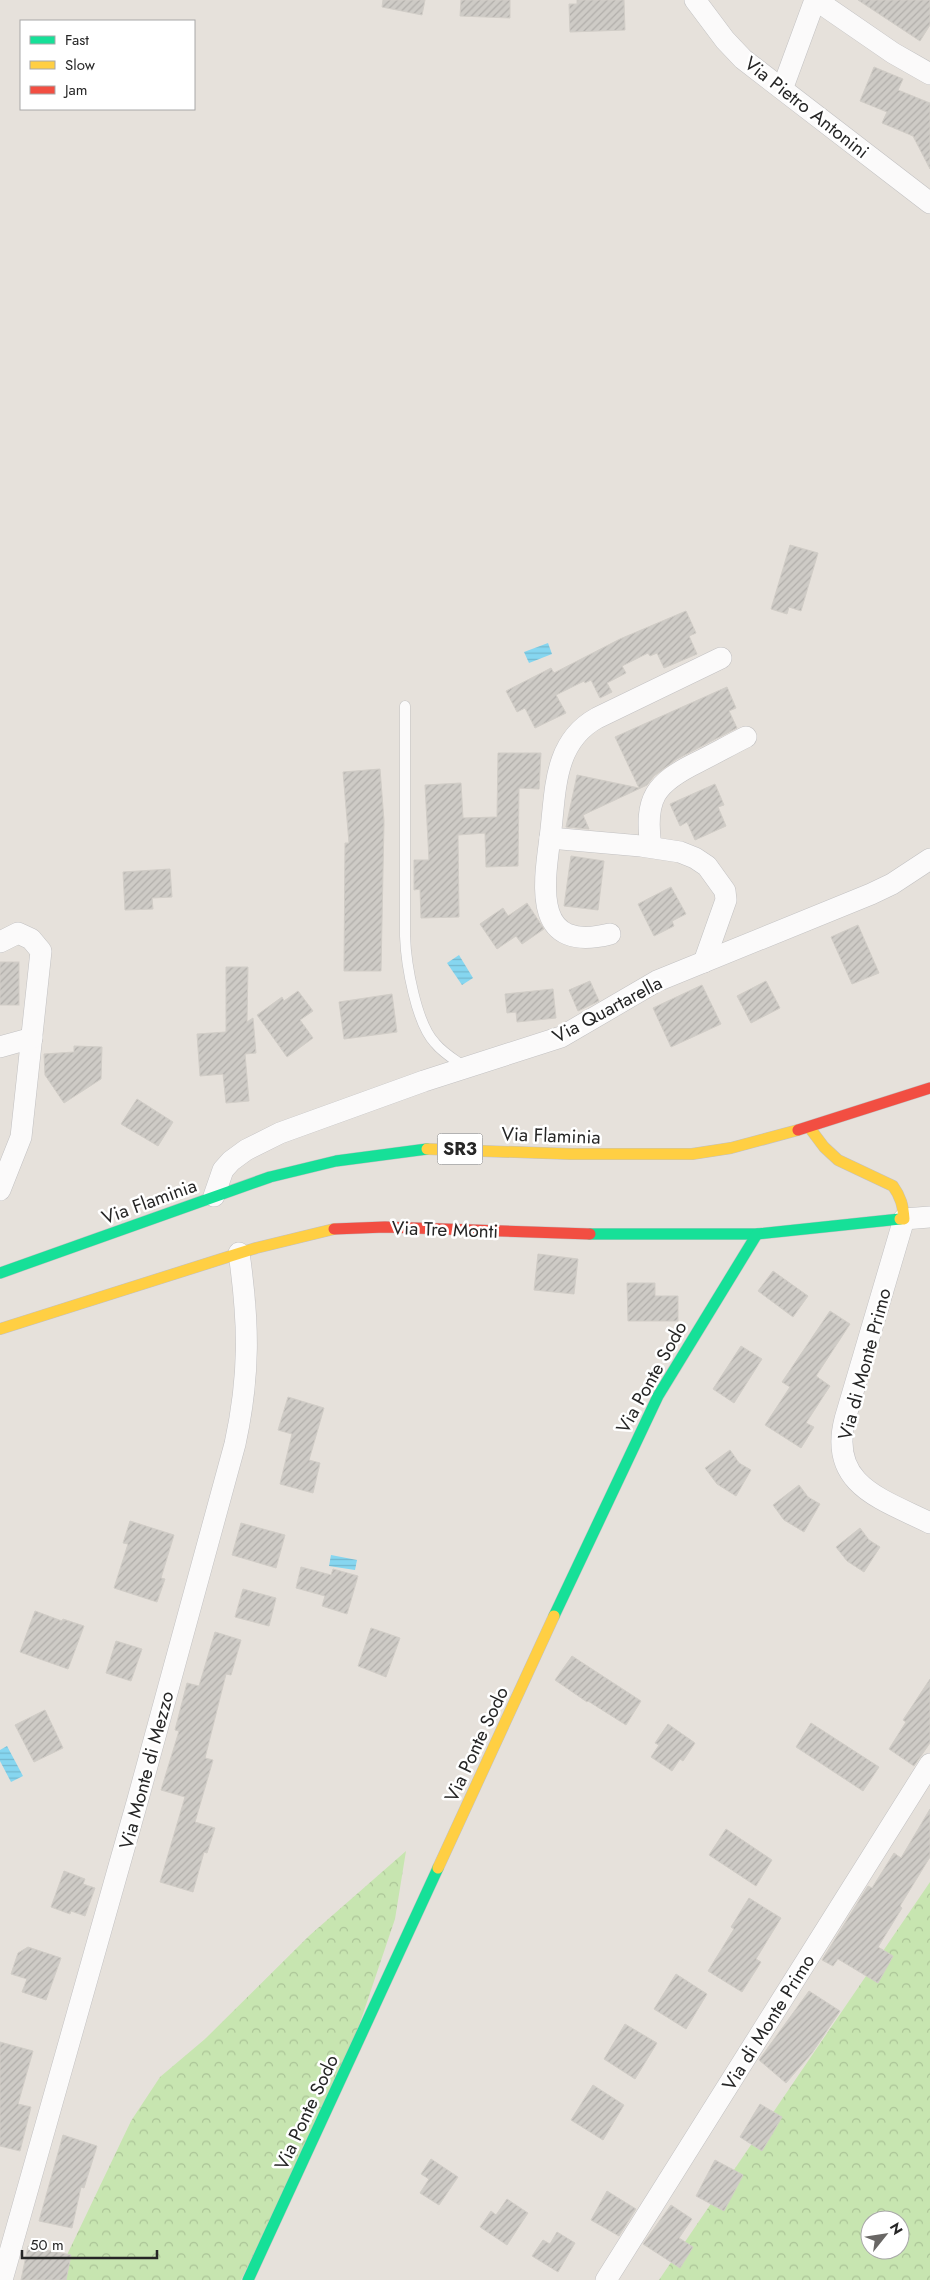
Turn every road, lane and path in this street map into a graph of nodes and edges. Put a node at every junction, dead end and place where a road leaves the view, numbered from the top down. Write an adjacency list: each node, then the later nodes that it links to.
1 (696, 0): 4 (street, Via Pietro Antonini)
2 (815, 0): 3 (street); 4 (street)
3 (930, 74)
4 (782, 87): 5 (street, Via Pietro Antonini)
5 (930, 203)
6 (721, 658): 9 (street)
7 (405, 706): 17 (lane)
8 (746, 737): 10 (street)
9 (550, 838): 10 (street); 12 (street)
10 (651, 847): 14 (street)
11 (930, 859): 14 (street, Via Quartarella)
12 (610, 934)
13 (0, 942): 15 (street)
14 (704, 962): 17 (street, Via Quartarella)
15 (32, 1038): 16 (street); 20 (street)
16 (0, 1047)
17 (466, 1068): 21 (street, Via Quartarella)
18 (930, 1088): 19 (street, Via Flaminia / SR3)
19 (809, 1127): 21 (street, Via Flaminia / SR3); 23 (street)
20 (0, 1190)
21 (214, 1196): 26 (street, Via Flaminia / SR3)
22 (930, 1217): 23 (street, Via Tre Monti)
23 (904, 1219): 24 (street, Via Tre Monti); 28 (street, Via di Monte Primo)
24 (757, 1234): 25 (street, Via Tre Monti); 31 (street, Via Ponte Sodo)
25 (239, 1253): 27 (street, Via Tre Monti); 30 (street, Via Monte di Mezzo)
26 (0, 1273)
27 (0, 1330)
28 (930, 1523)
29 (930, 1764): 32 (street, Via di Monte Primo)
30 (2, 2280)
31 (248, 2280)
32 (606, 2280)

